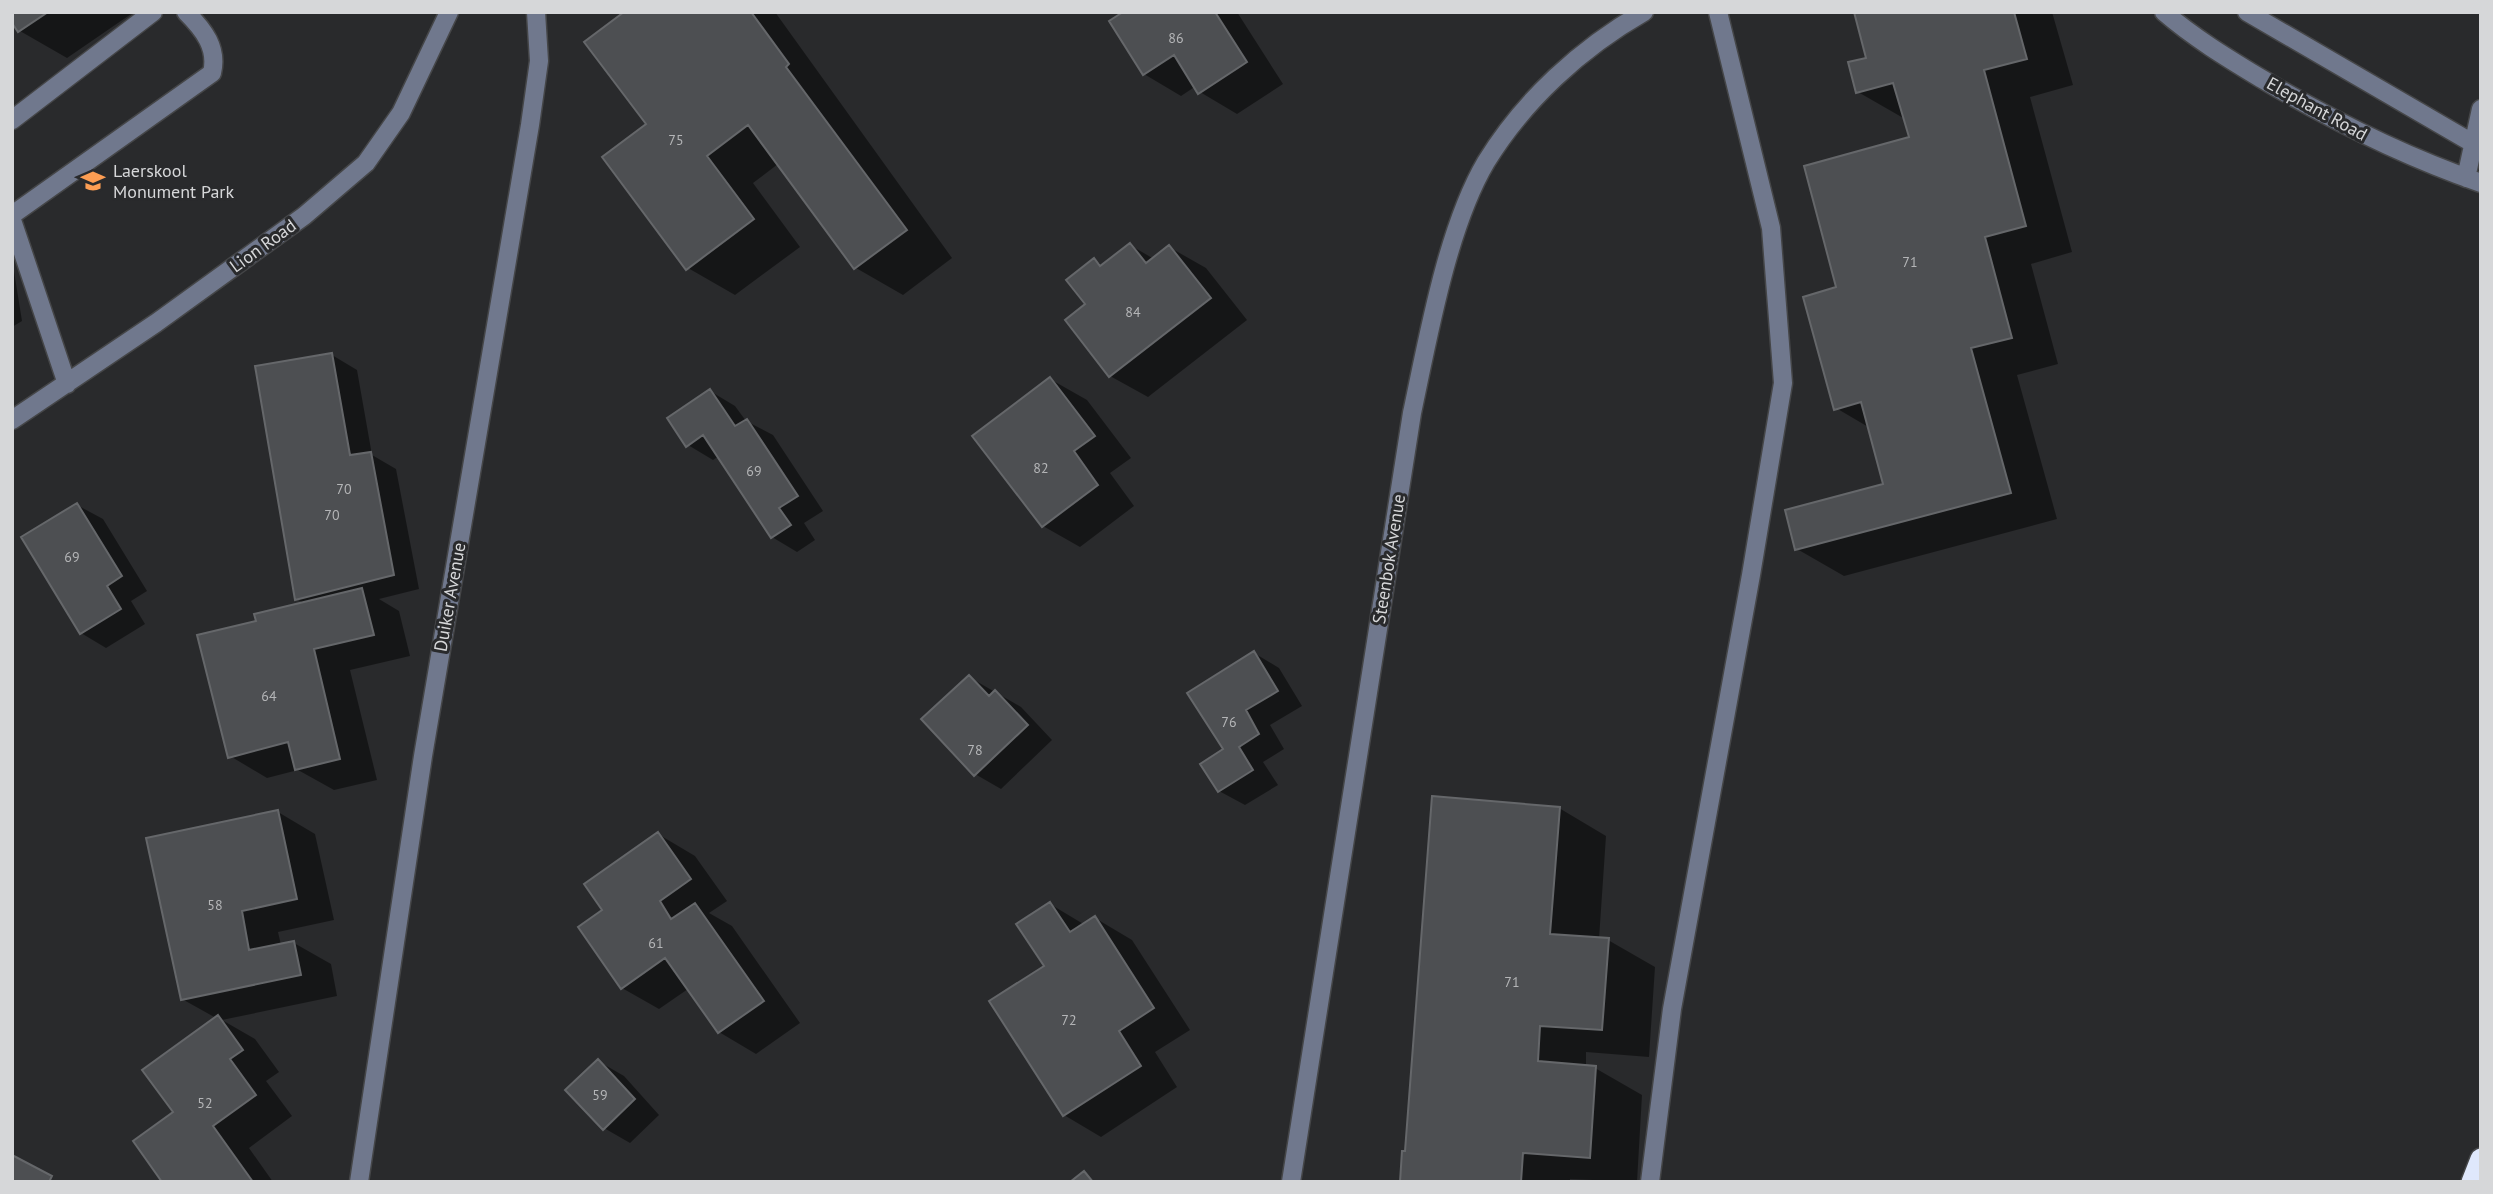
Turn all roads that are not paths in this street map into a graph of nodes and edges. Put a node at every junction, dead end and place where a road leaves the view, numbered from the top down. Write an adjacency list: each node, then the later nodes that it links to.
1 (153, 12): 10 (street)
2 (186, 12): 13 (street)
3 (449, 12): 14 (street, Lion Road)
4 (536, 12): 17 (street, Duiker Avenue)
5 (1644, 12): 18 (street, Steenbok Avenue)
6 (1718, 12): 19 (street)
7 (2164, 12): 12 (street, Elephant Road)
8 (2247, 12): 11 (street)
9 (2481, 109): 11 (street)
10 (14, 114)
11 (2477, 147): 12 (street)
12 (2473, 180)
13 (12, 217): 14 (street)
14 (67, 383): 15 (street, Lion Road)
15 (12, 420)
16 (2481, 1158): 20 (highway)
17 (359, 1182)
18 (1291, 1182)
19 (1650, 1182)
20 (2472, 1182)

